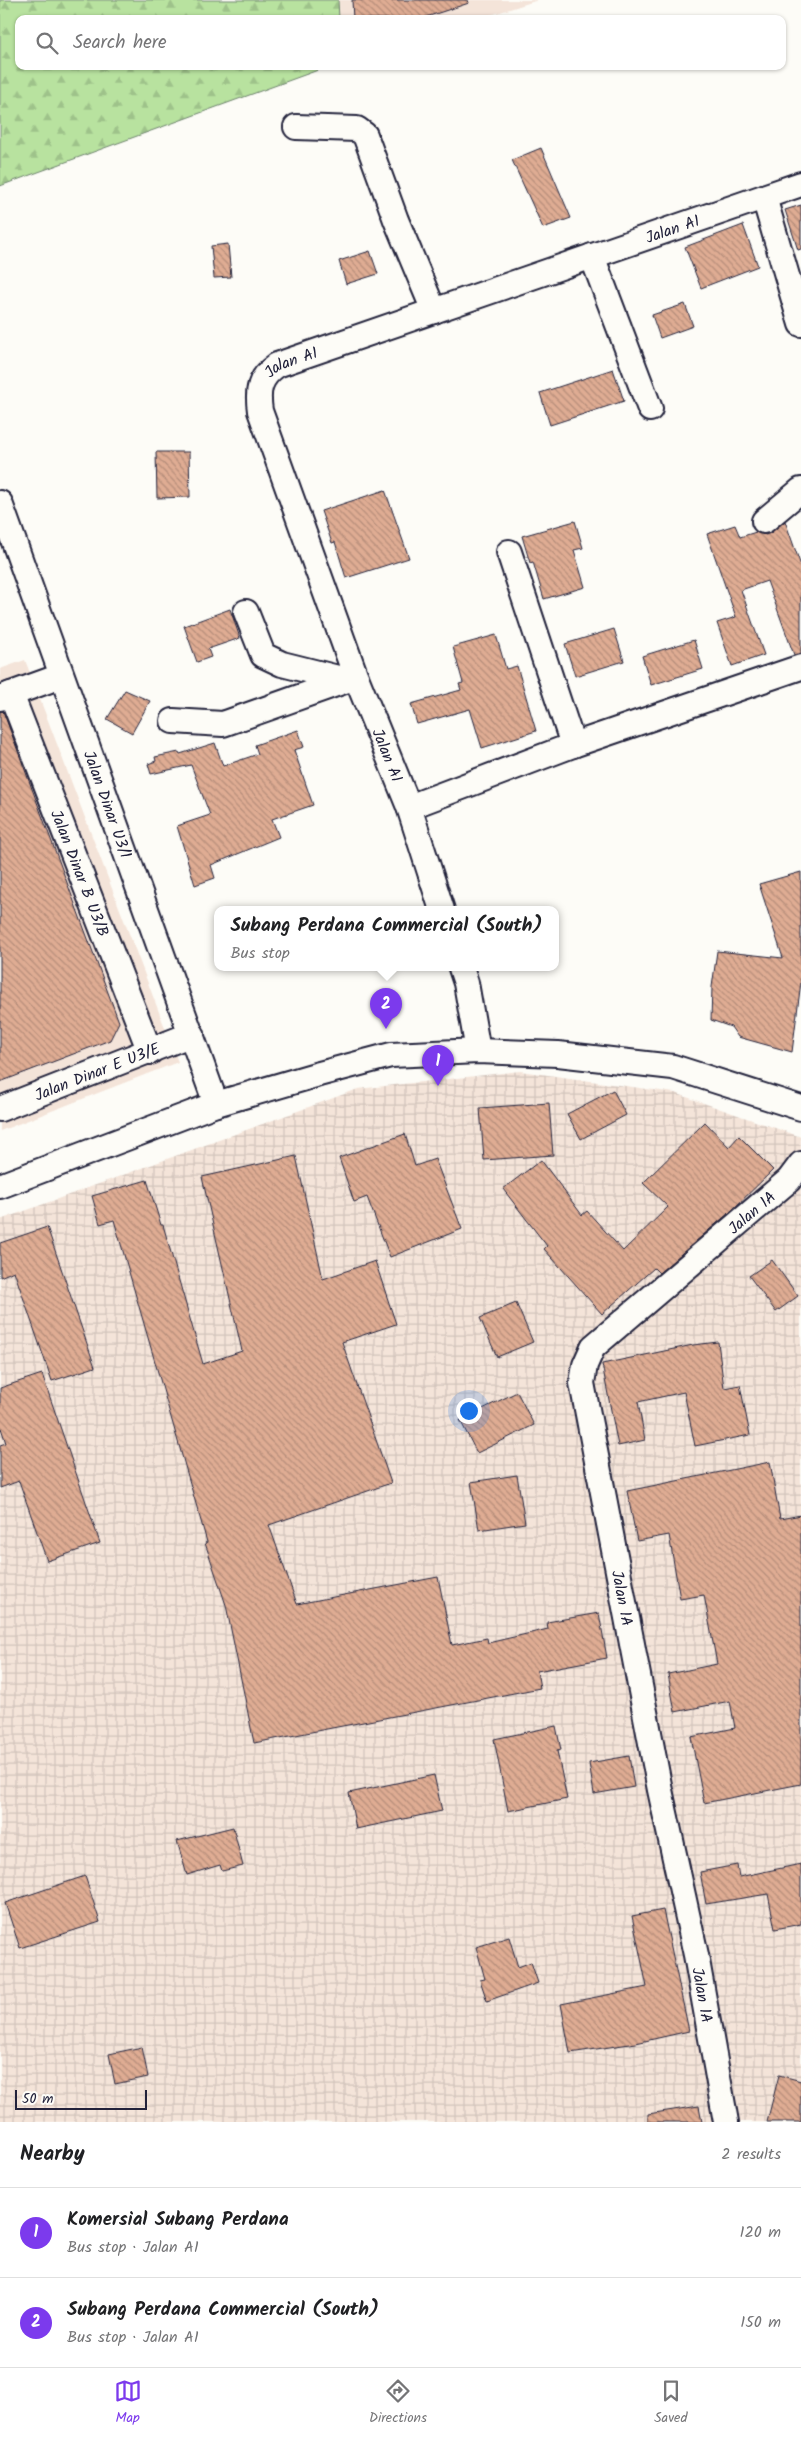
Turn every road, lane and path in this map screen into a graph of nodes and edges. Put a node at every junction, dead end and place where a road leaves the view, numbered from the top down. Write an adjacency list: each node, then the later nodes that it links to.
1 (296, 127): 5 (street)
2 (801, 184): 3 (street, Jalan A1)
3 (764, 197): 4 (street, Jalan A1); 6 (street)
4 (592, 256): 5 (street, Jalan A1); 7 (street)
5 (434, 311): 15 (street, Jalan A1)
6 (801, 324)
7 (650, 408)
8 (801, 490): 10 (street)
9 (0, 503): 14 (street, Jalan Dinar U3/1)
10 (764, 521)
11 (509, 552): 18 (street)
12 (246, 612): 15 (street)
13 (801, 666): 18 (street)
14 (61, 676): 16 (street); 22 (street, Jalan Dinar U3/1)
15 (351, 678): 17 (street); 19 (street, Jalan A1)
16 (5, 696): 24 (street, Jalan Dinar B U3/B)
17 (173, 721)
18 (573, 745): 19 (street)
19 (408, 807): 20 (street, Jalan A1)
20 (441, 906)
21 (462, 971): 23 (street)
22 (192, 1034): 24 (street, Jalan Dinar E U3/E); 25 (street, Jalan Dinar U3/1)
23 (478, 1051): 25 (street); 26 (street)
24 (150, 1052): 27 (street, Jalan Dinar E U3/E)
25 (216, 1104): 29 (street)
26 (801, 1108)
27 (0, 1109)
28 (801, 1164): 30 (street, Jalan 1A)
29 (0, 1186)
30 (726, 2122)

